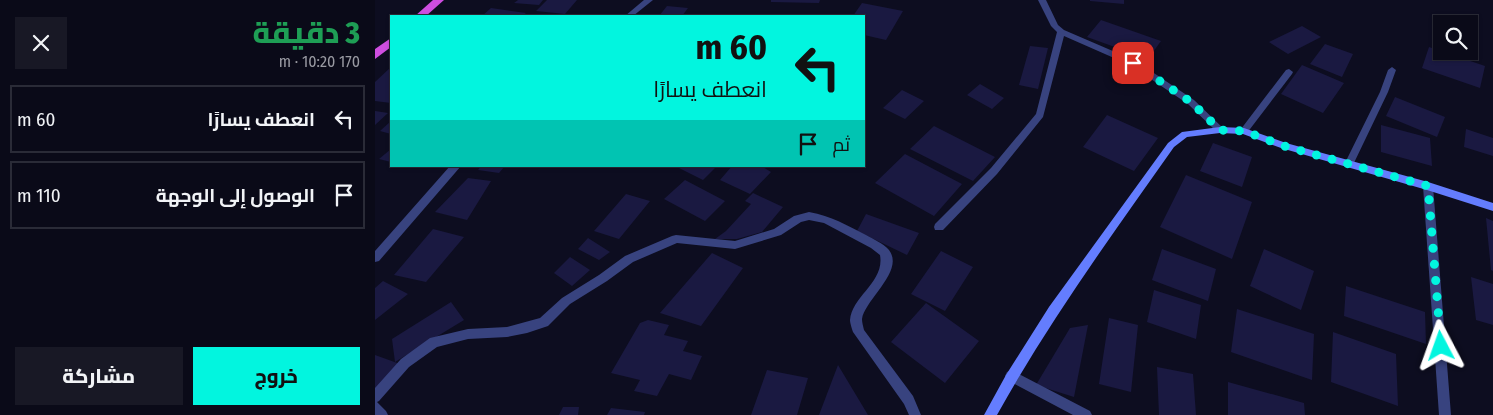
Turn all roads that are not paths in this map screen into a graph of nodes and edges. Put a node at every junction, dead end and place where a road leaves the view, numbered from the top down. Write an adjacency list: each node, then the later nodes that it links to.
1 (439, 0): 4 (highway)
2 (649, 0): 5 (street)
3 (1042, 0): 6 (street)
4 (421, 15)
5 (630, 15)
6 (1061, 32): 11 (street); 17 (street)
7 (390, 42): 8 (highway)
8 (375, 55)
9 (1392, 70): 13 (street)
10 (1289, 72): 12 (street)
11 (1220, 130): 12 (main road); 19 (main road)
12 (1244, 131): 13 (main road)
13 (1349, 164): 15 (main road)
14 (455, 167): 18 (street)
15 (1428, 186): 16 (main road); 26 (street)
16 (1493, 207)
17 (939, 226)
18 (375, 258)
19 (1011, 376): 24 (main road); 25 (street)
20 (375, 397): 23 (street)
21 (375, 408): 22 (street)
22 (381, 415)
23 (915, 415)
24 (990, 415)
25 (1085, 415)
26 (1445, 415)

